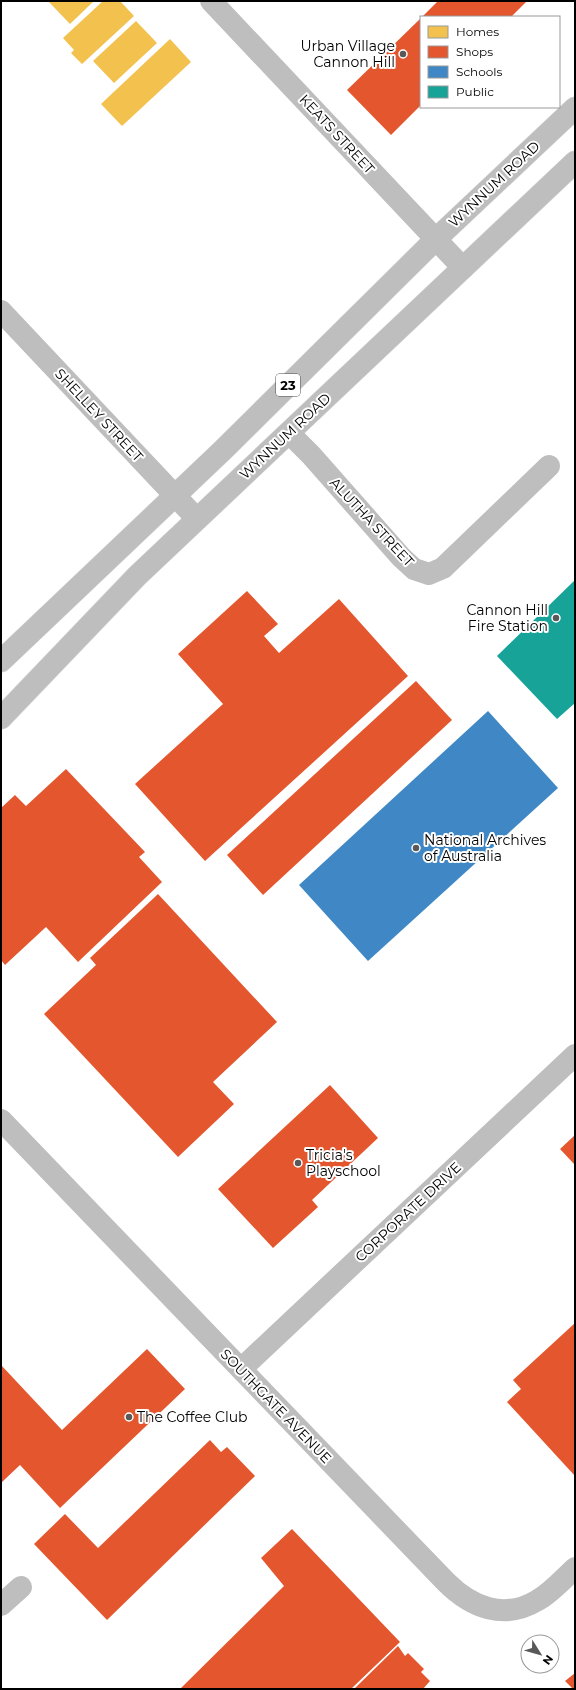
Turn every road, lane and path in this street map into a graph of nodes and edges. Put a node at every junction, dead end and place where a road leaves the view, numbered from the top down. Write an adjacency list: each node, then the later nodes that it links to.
1 (212, 1): 4 (street, KEATS STREET)
2 (575, 108): 4 (street, WYNNUM ROAD / 23)
3 (575, 162): 5 (street, WYNNUM ROAD / 23)
4 (436, 239): 5 (street, KEATS STREET); 9 (street, WYNNUM ROAD / 23)
5 (463, 268): 7 (street, WYNNUM ROAD / 23)
6 (1, 310): 9 (street, SHELLEY STREET)
7 (289, 433): 8 (street, ALUTHA STREET); 10 (street, WYNNUM ROAD / 23)
8 (549, 466)
9 (176, 496): 10 (street, SHELLEY STREET); 11 (street, WYNNUM ROAD / 23)
10 (197, 519): 12 (street, WYNNUM ROAD / 23)
11 (1, 661)
12 (1, 718)
13 (575, 1055): 15 (street, CORPORATE DRIVE)
14 (1, 1120): 15 (street, SOUTHGATE AVENUE)
15 (241, 1369): 16 (street, SOUTHGATE AVENUE)
16 (575, 1568)
17 (21, 1587): 18 (street)
18 (1, 1605)

